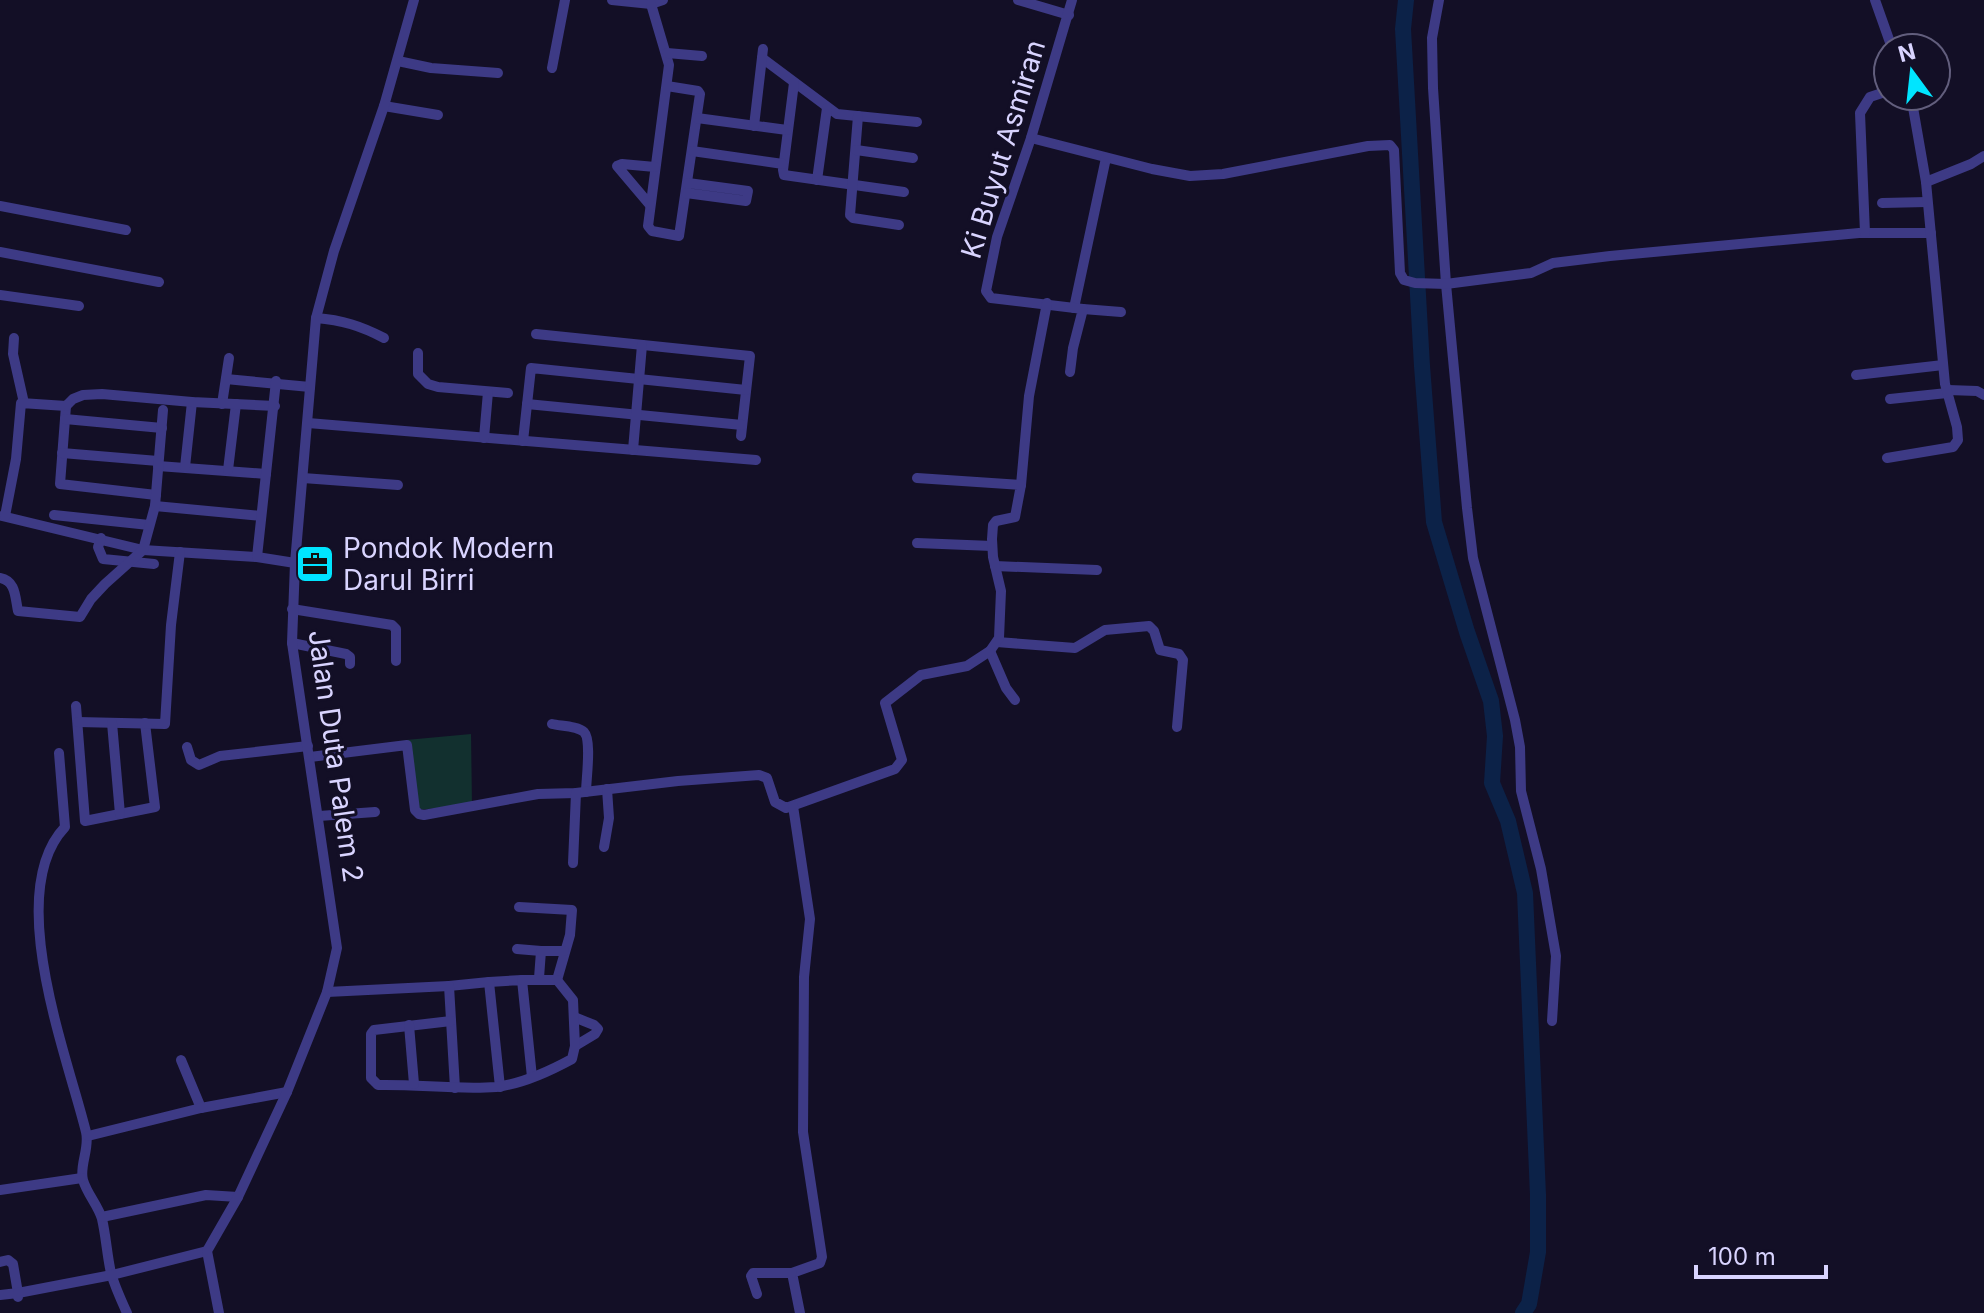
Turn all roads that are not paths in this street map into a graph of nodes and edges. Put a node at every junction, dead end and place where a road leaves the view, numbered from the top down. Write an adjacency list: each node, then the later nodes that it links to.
1 (414, 0): 14 (street, Jalan Duta Palem 2)
2 (565, 0): 15 (street)
3 (612, 0): 9 (street)
4 (663, 0): 9 (street)
5 (1018, 0): 10 (street)
6 (1072, 0): 10 (street, Ki Buyut Asmiran)
7 (1439, 0): 52 (street)
8 (1875, 0): 11 (street)
9 (651, 4): 12 (street)
10 (1069, 15): 29 (street, Ki Buyut Asmiran)
11 (1886, 32)
12 (667, 53): 13 (street); 18 (street)
13 (702, 56)
14 (398, 61): 16 (street); 20 (street, Jalan Duta Palem 2)
15 (552, 68)
16 (498, 73)
17 (794, 83): 21 (street); 27 (street); 28 (street)
18 (667, 86): 25 (street); 36 (street)
19 (1872, 96): 48 (street)
20 (384, 106): 23 (street); 58 (street, Jalan Duta Palem 2)
21 (827, 108): 24 (street); 37 (street)
22 (1914, 112): 38 (street)
23 (438, 115)
24 (858, 116): 26 (street); 30 (street)
25 (697, 118): 27 (street); 31 (street)
26 (917, 122)
27 (754, 126): 28 (street)
28 (787, 130): 35 (street)
29 (1031, 138): 34 (street); 54 (street, Ki Buyut Asmiran)
30 (856, 150): 33 (street); 39 (street)
31 (692, 151): 35 (street); 40 (street)
32 (1984, 156): 38 (street)
33 (913, 158)
34 (1106, 158): 52 (street); 56 (street)
35 (783, 164): 37 (street)
36 (655, 167): 44 (street); 44 (street)
37 (817, 180): 39 (street)
38 (1926, 182): 42 (street)
39 (853, 185): 41 (street); 46 (street)
40 (687, 188): 40 (street); 44 (street)
41 (904, 192)
42 (1927, 202): 43 (street); 49 (street)
43 (1882, 203)
44 (650, 205)
45 (0, 206): 47 (street)
46 (899, 225)
47 (126, 230)
48 (1865, 233): 49 (street); 52 (street)
49 (1931, 233): 65 (street)
50 (0, 252): 51 (street)
51 (159, 282)
52 (1442, 284): 156 (street)
53 (0, 295): 55 (street)
54 (1047, 303): 56 (street, Ki Buyut Asmiran); 103 (street)
55 (79, 306)
56 (1079, 308): 57 (street, Ki Buyut Asmiran); 66 (street)
57 (1121, 312)
58 (316, 318): 61 (street); 71 (street, Jalan Duta Palem 2)
59 (536, 334): 62 (street)
60 (14, 338): 79 (street)
61 (384, 338)
62 (642, 345): 69 (street); 72 (street)
63 (418, 353): 73 (street)
64 (229, 358): 68 (street)
65 (1943, 365): 67 (street); 74 (street)
66 (1070, 372)
67 (1856, 375)
68 (226, 379): 70 (street); 80 (street)
69 (639, 379): 72 (street); 82 (street); 86 (street)
70 (276, 382): 71 (street); 84 (street)
71 (310, 387): 88 (street, Jalan Duta Palem 2)
72 (746, 390): 86 (street)
73 (488, 392): 75 (street); 90 (street)
74 (1948, 392): 76 (street); 77 (street); 94 (street)
75 (508, 393)
76 (1984, 395)
77 (1890, 399)
78 (192, 402): 80 (street); 83 (street); 97 (street)
79 (24, 403): 83 (street); 106 (street)
80 (222, 404): 81 (street)
81 (236, 404): 84 (street); 98 (street)
82 (527, 404): 86 (street); 91 (street)
83 (66, 406): 87 (street)
84 (275, 406): 99 (street)
85 (163, 410): 89 (street)
86 (636, 415): 92 (street)
87 (65, 419): 89 (street); 93 (street)
88 (308, 423): 90 (street); 100 (street, Jalan Duta Palem 2)
89 (162, 428): 96 (street)
90 (484, 438): 91 (street)
91 (523, 441): 92 (street)
92 (633, 450): 95 (street)
93 (62, 453): 96 (street); 104 (street)
94 (1887, 458)
95 (756, 460)
96 (158, 464): 97 (street); 104 (street)
97 (185, 467): 98 (street)
98 (228, 470): 99 (street)
99 (266, 474): 107 (street)
100 (303, 478): 102 (street); 116 (street, Jalan Duta Palem 2)
101 (917, 478): 103 (street)
102 (398, 485)
103 (1021, 485): 111 (street)
104 (155, 501): 107 (street); 108 (street)
105 (54, 515): 108 (street)
106 (3, 516): 109 (street)
107 (261, 516): 114 (street)
108 (149, 525): 112 (street)
109 (101, 538): 112 (street); 115 (street)
110 (917, 543): 111 (street)
111 (992, 546): 118 (street)
112 (143, 550): 113 (street); 115 (street)
113 (180, 552): 114 (street); 130 (street)
114 (257, 557): 116 (street)
115 (127, 562): 117 (street); 120 (street)
116 (295, 563): 121 (street, Jalan Duta Palem 2)
117 (154, 564)
118 (995, 566): 119 (street); 123 (street)
119 (1097, 570)
120 (0, 578)
121 (292, 609): 122 (street, Jalan Duta Palem 2); 124 (street)
122 (292, 643): 125 (street); 134 (street, Jalan Duta Palem 2)
123 (994, 647): 126 (street); 132 (street); 138 (street)
124 (396, 661)
125 (350, 664)
126 (1015, 700)
127 (76, 706): 128 (street)
128 (78, 722): 129 (street); 140 (street)
129 (112, 723): 130 (street); 140 (street)
130 (145, 723): 140 (street)
131 (552, 724): 137 (street)
132 (1177, 727)
133 (187, 747): 134 (street)
134 (309, 752): 137 (street); 141 (street, Jalan Duta Palem 2)
135 (59, 753): 166 (street)
136 (607, 789): 137 (street); 138 (street); 142 (street)
137 (581, 792): 143 (street)
138 (793, 806): 173 (street)
139 (375, 812): 141 (street)
140 (120, 814)
141 (319, 816): 153 (street, Jalan Duta Palem 2)
142 (604, 847)
143 (573, 863)
144 (519, 907): 147 (street)
145 (517, 949): 146 (street)
146 (541, 951): 147 (street); 148 (street)
147 (564, 951): 150 (street)
148 (539, 978): 149 (street); 150 (street)
149 (522, 980): 151 (street); 160 (street)
150 (557, 980): 154 (street)
151 (489, 982): 152 (street); 162 (street)
152 (449, 986): 153 (street); 155 (street)
153 (327, 992): 164 (street, Jalan Duta Palem 2)
154 (574, 1017): 158 (street); 158 (street)
155 (451, 1021): 157 (street); 163 (street)
156 (1552, 1021)
157 (409, 1025): 161 (street); 161 (street)
158 (575, 1046): 160 (street)
159 (181, 1060): 165 (street)
160 (532, 1077): 162 (street)
161 (414, 1084): 163 (street)
162 (500, 1087): 163 (street)
163 (455, 1088)
164 (287, 1092): 165 (street); 169 (street, Jalan Duta Palem 2)
165 (201, 1108): 166 (street)
166 (88, 1136): 167 (street)
167 (82, 1178): 168 (street); 170 (street)
168 (0, 1190)
169 (238, 1197): 170 (street); 171 (street, Jalan Duta Palem 2)
170 (102, 1217): 174 (street)
171 (207, 1251): 174 (street); 179 (street)
172 (0, 1262): 177 (street)
173 (792, 1273): 175 (street); 180 (street)
174 (112, 1275): 177 (street); 178 (street)
175 (757, 1294)
176 (0, 1295): 177 (street)
177 (18, 1295)
178 (127, 1313)
179 (219, 1313)
180 (800, 1313)

